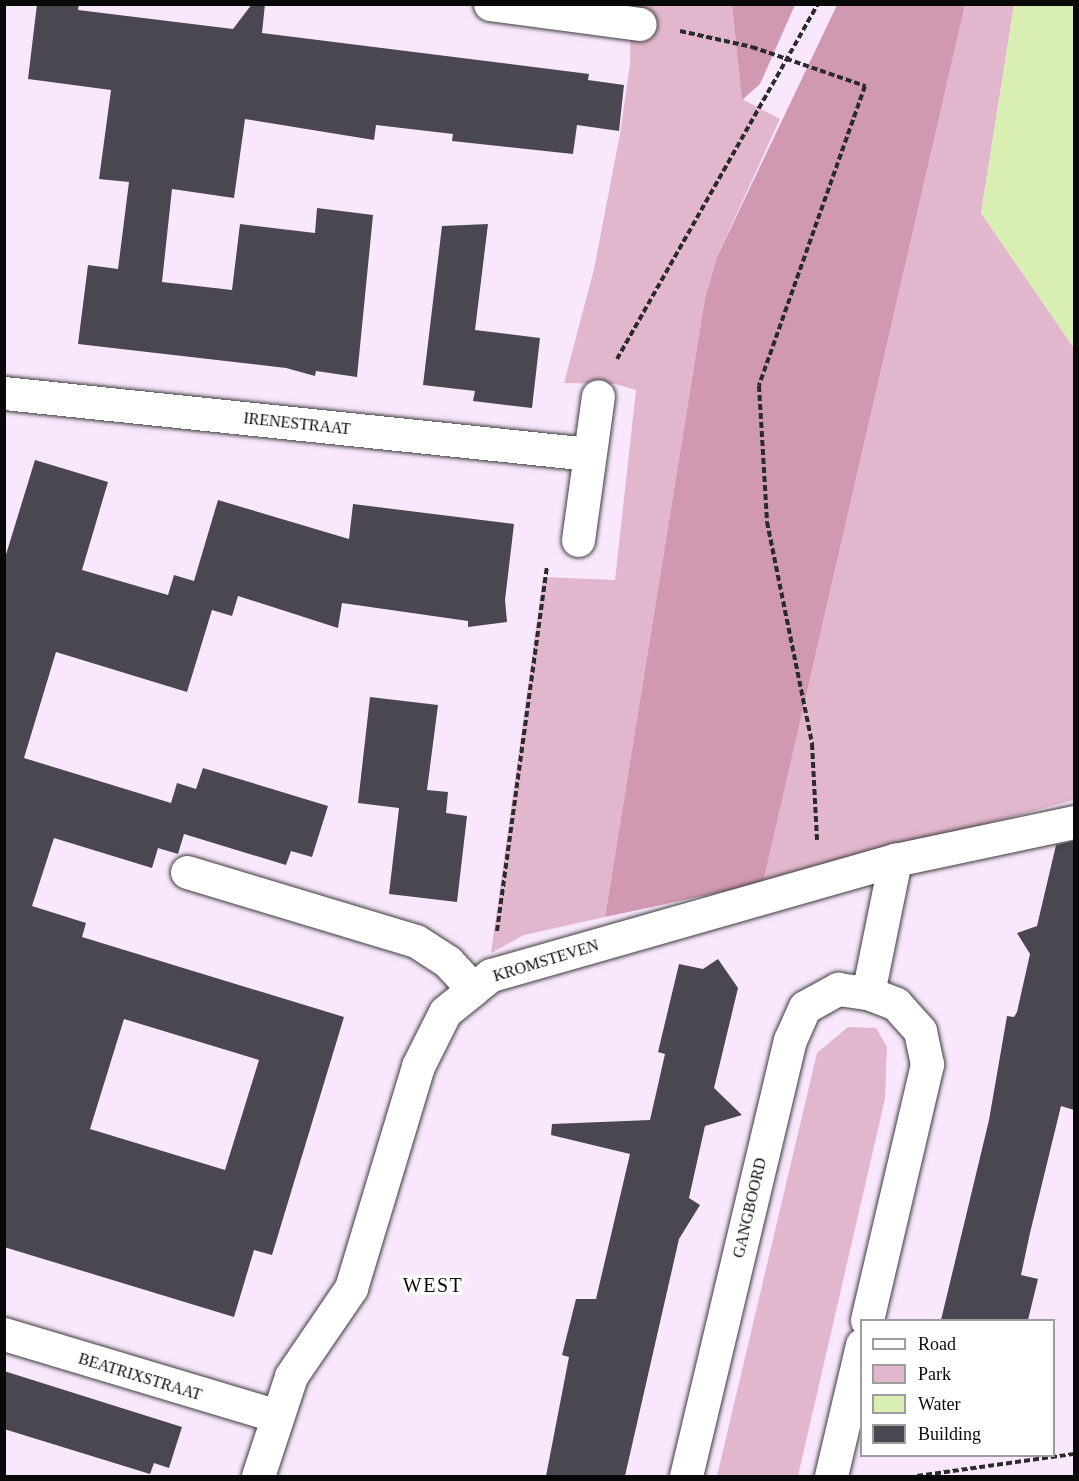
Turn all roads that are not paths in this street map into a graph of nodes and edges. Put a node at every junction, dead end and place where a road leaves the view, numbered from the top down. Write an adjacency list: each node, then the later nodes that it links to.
1 (490, 4): 2 (street)
2 (640, 24)
3 (4, 393): 5 (street, IRENESTRAAT)
4 (598, 396): 5 (street)
5 (589, 454): 6 (street)
6 (578, 540)
7 (1074, 822): 8 (street, KROMSTEVEN)
8 (895, 860): 10 (street, KROMSTEVEN); 11 (street)
9 (187, 872): 10 (street)
10 (482, 982): 15 (street, KROMSTEVEN)
11 (868, 993): 12 (street, GANGBOORD); 17 (street, GANGBOORD)
12 (867, 1319)
13 (4, 1335): 15 (street, BEATRIXSTRAAT)
14 (860, 1349): 18 (street)
15 (277, 1416): 16 (street, KROMSTEVEN)
16 (258, 1476)
17 (686, 1476)
18 (831, 1476)

